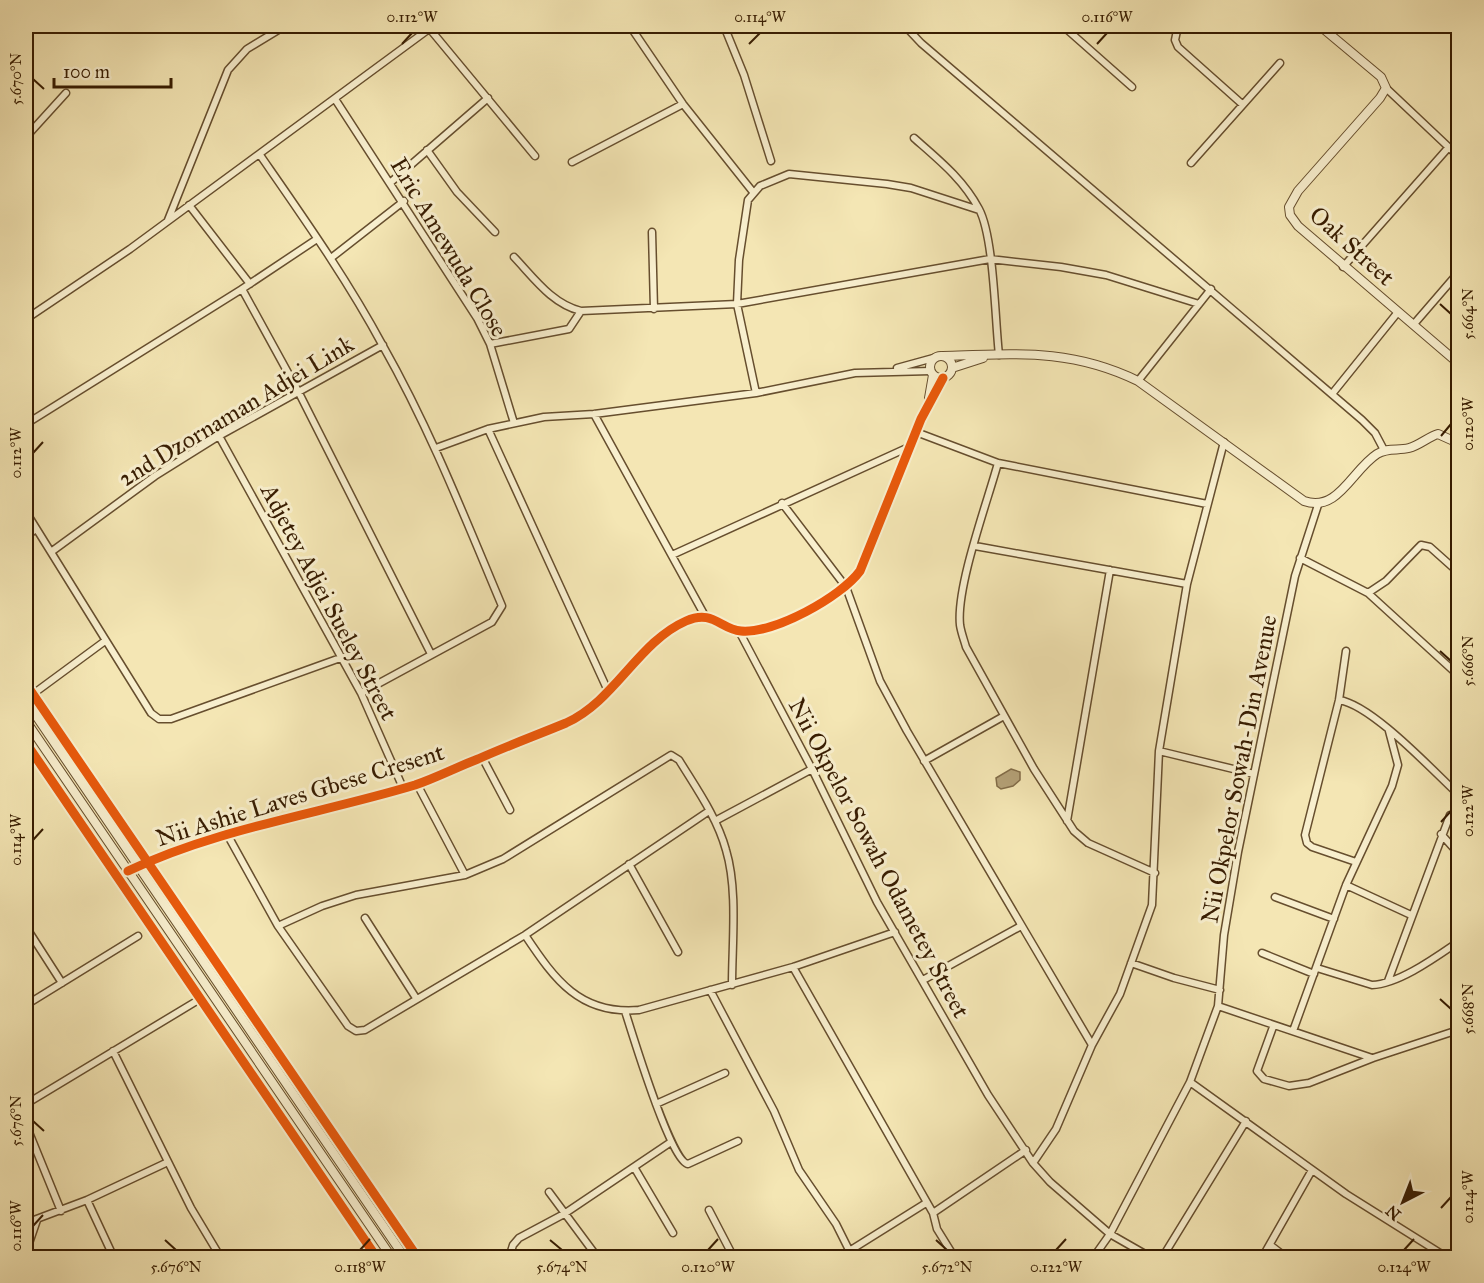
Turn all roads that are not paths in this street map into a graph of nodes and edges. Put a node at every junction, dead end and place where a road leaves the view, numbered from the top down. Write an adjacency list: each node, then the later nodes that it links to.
1 (285, 26): 32 (street)
2 (630, 26): 15 (street)
3 (724, 26): 24 (street)
4 (905, 26): 42 (street)
5 (1063, 26): 10 (street)
6 (1178, 26): 16 (street)
7 (1320, 26): 11 (street)
8 (431, 27): 13 (street); 14 (street)
9 (1280, 63): 16 (street)
10 (1132, 87)
11 (1386, 88): 19 (street); 39 (street, Oak Street)
12 (66, 93): 17 (street)
13 (488, 98): 20 (street); 22 (street)
14 (335, 99): 21 (street); 27 (street, Eric Amewuda Close)
15 (682, 104): 25 (street); 28 (street)
16 (1242, 104): 26 (street)
17 (26, 137)
18 (914, 138): 31 (street)
19 (1448, 148): 23 (street); 39 (street)
20 (427, 150): 27 (street); 33 (street)
21 (260, 155): 30 (street); 35 (street)
22 (535, 156)
23 (1458, 156)
24 (771, 161)
25 (572, 162)
26 (1191, 163)
27 (391, 182): 29 (street, Eric Amewuda Close)
28 (753, 192): 31 (street); 44 (street)
29 (404, 201): 37 (street); 51 (street, Eric Amewuda Close)
30 (189, 206): 32 (street); 41 (street)
31 (979, 210): 38 (street)
32 (168, 221): 49 (street)
33 (495, 232)
34 (652, 232): 46 (street)
35 (318, 239): 37 (street); 41 (street)
36 (514, 257): 47 (street)
37 (331, 258): 52 (street)
38 (990, 260): 44 (street); 45 (street); 53 (street)
39 (1343, 267): 48 (street, Oak Street)
40 (1458, 273): 50 (street)
41 (250, 284): 43 (street)
42 (1211, 289): 45 (street); 63 (street)
43 (242, 290): 61 (street); 67 (street)
44 (737, 304): 46 (street); 62 (street)
45 (1199, 304): 60 (street)
46 (654, 309): 47 (street)
47 (581, 311): 51 (street)
48 (1398, 312): 50 (street, Oak Street); 63 (street)
49 (26, 319)
50 (1414, 324): 55 (street, Oak Street)
51 (490, 344): 66 (street, Eric Amewuda Close)
52 (383, 345): 61 (street, 2nd Dzornaman Adjei Link); 74 (street)
53 (995, 355): 54 (street); 56 (street); 60 (street)
54 (940, 357): 56 (street); 57 (street); 58 (street)
55 (1458, 363)
56 (952, 368): 59 (street)
57 (885, 371): 58 (street); 62 (street)
58 (932, 373): 59 (street); 64 (street)
59 (943, 378): 64 (street)
60 (1138, 381): 71 (street)
61 (298, 391): 70 (street, 2nd Dzornaman Adjei Link); 96 (street)
62 (756, 393): 65 (street)
63 (1332, 394): 75 (street)
64 (929, 402): 69 (street)
65 (594, 414): 66 (street); 85 (street)
66 (514, 423): 68 (street)
67 (26, 424)
68 (488, 429): 74 (street); 100 (street)
69 (916, 432): 73 (street); 76 (street)
70 (219, 436): 84 (street, 2nd Dzornaman Adjei Link); 97 (street, Adjetey Adjei Sueley Street)
71 (1224, 442): 78 (street); 79 (street)
72 (1458, 443): 75 (street)
73 (909, 447): 77 (street); 90 (street)
74 (436, 448): 96 (street)
75 (1384, 450): 79 (street)
76 (998, 463): 78 (street); 83 (street)
77 (782, 503): 85 (street); 90 (street)
78 (1207, 504): 89 (street)
79 (1318, 505): 86 (street, Nii Okpelor Sowah-Din Avenue)
80 (26, 512): 81 (street)
81 (36, 529): 82 (street); 84 (street)
82 (26, 536)
83 (975, 546): 87 (street); 105 (street)
84 (51, 552): 94 (street)
85 (672, 555): 92 (street)
86 (1300, 558): 91 (street); 113 (street, Nii Okpelor Sowah-Din Avenue)
87 (1110, 570): 89 (street); 121 (street)
88 (1458, 572): 91 (street)
89 (1187, 584): 109 (street)
90 (846, 587): 93 (street); 111 (street)
91 (1368, 593): 98 (street)
92 (705, 616): 93 (street); 100 (street, Nii Ashie Laves Gbese Cresent)
93 (739, 632): 112 (street, Nii Okpelor Sowah Odametey Street)
94 (105, 641): 97 (street); 102 (street)
95 (1346, 651): 103 (street)
96 (431, 654): 101 (street)
97 (343, 657): 101 (street, Adjetey Adjei Sueley Street)
98 (1458, 675)
99 (26, 684): 102 (street)
100 (608, 691): 110 (street, Nii Ashie Laves Gbese Cresent)
101 (361, 693): 115 (street, Adjetey Adjei Sueley Street)
102 (33, 694): 125 (street)
103 (1339, 700): 107 (street); 126 (street)
104 (26, 701): 128 (street)
105 (1004, 716): 111 (street); 121 (street)
106 (26, 721): 129 (street)
107 (1389, 731): 116 (street); 126 (street)
108 (26, 743): 156 (street)
109 (1159, 751): 113 (street); 130 (street)
110 (482, 757): 114 (street, Nii Ashie Laves Gbese Cresent); 117 (street)
111 (924, 761): 138 (street)
112 (812, 769): 120 (street); 140 (street, Nii Okpelor Sowah Odametey Street)
113 (1254, 774): 154 (street, Nii Okpelor Sowah-Din Avenue)
114 (417, 784): 115 (street, Nii Ashie Laves Gbese Cresent); 131 (street)
115 (403, 788): 122 (street, Nii Ashie Laves Gbese Cresent)
116 (1458, 794)
117 (510, 810)
118 (709, 811): 120 (street); 127 (street); 131 (street)
119 (1450, 815): 123 (street)
120 (715, 821): 152 (street)
121 (1067, 821): 130 (street)
122 (226, 834): 125 (street, Nii Ashie Laves Gbese Cresent); 137 (street)
123 (1441, 834): 124 (street); 134 (street)
124 (1458, 853)
125 (148, 862): 128 (street, Nii Ashie Laves Gbese Cresent); 198 (street)
126 (1356, 862): 132 (street)
127 (629, 864): 141 (street); 144 (street)
128 (138, 866): 129 (street, Nii Ashie Laves Gbese Cresent); 197 (street)
129 (128, 871): 196 (street)
130 (1155, 873): 146 (street)
131 (465, 875): 137 (street)
132 (1346, 885): 134 (street); 136 (street)
133 (1275, 897): 136 (street)
134 (1412, 915): 150 (street)
135 (365, 918): 155 (street)
136 (1334, 919): 148 (street)
137 (278, 926): 155 (street)
138 (1021, 926): 149 (street); 163 (street)
139 (26, 927): 151 (street)
140 (895, 932): 147 (street); 149 (street, Nii Okpelor Sowah Odametey Street)
141 (525, 935): 155 (street); 159 (street)
142 (138, 936): 151 (street)
143 (1458, 942): 150 (street)
144 (678, 952)
145 (1262, 953): 148 (street)
146 (1131, 963): 154 (street); 163 (street)
147 (793, 967): 152 (street); 181 (street)
148 (1316, 971): 150 (street); 161 (street)
149 (923, 980): 174 (street, Nii Okpelor Sowah Odametey Street)
150 (1388, 981)
151 (62, 983): 157 (street)
152 (732, 985): 153 (street)
153 (710, 990): 159 (street); 191 (street)
154 (1220, 990): 158 (street, Nii Okpelor Sowah-Din Avenue)
155 (416, 998)
156 (200, 999): 164 (street); 195 (street)
157 (26, 1005)
158 (1218, 1006): 160 (street); 167 (street, Nii Okpelor Sowah-Din Avenue)
159 (625, 1011): 169 (street)
160 (1274, 1027): 161 (street); 165 (street)
161 (1293, 1031): 165 (street)
162 (1455, 1031): 165 (street)
163 (1092, 1045): 176 (street)
164 (113, 1050): 168 (street); 175 (street)
165 (1372, 1058)
166 (725, 1073): 169 (street)
167 (1190, 1082): 170 (street); 189 (street, Nii Okpelor Sowah-Din Avenue)
168 (26, 1104)
169 (656, 1104): 173 (street)
170 (1246, 1121): 178 (street); 206 (street)
171 (26, 1125): 183 (street)
172 (738, 1141): 173 (street)
173 (671, 1142): 177 (street)
174 (1026, 1150): 176 (street, Nii Okpelor Sowah Odametey Street); 184 (street)
175 (168, 1162): 180 (street); 194 (street)
176 (1033, 1163): 189 (street, Nii Okpelor Sowah Odametey Street)
177 (634, 1167): 185 (street); 188 (street)
178 (1312, 1170): 190 (street); 209 (street)
179 (549, 1192): 185 (street)
180 (87, 1200): 183 (street); 193 (street)
181 (926, 1203): 184 (street); 191 (street)
182 (709, 1210): 201 (street)
183 (61, 1211): 186 (street)
184 (933, 1213): 203 (street)
185 (564, 1214): 199 (street); 200 (street)
186 (37, 1220): 187 (street); 192 (street)
187 (26, 1223)
188 (673, 1233)
189 (1110, 1234): 204 (street, Nii Okpelor Sowah-Din Avenue); 205 (street, Nii Okpelor Sowah Odametey Street)
190 (1270, 1245): 207 (street); 208 (street)
191 (849, 1250): 202 (street)
192 (26, 1252)
193 (114, 1257)
194 (221, 1257)
195 (376, 1257)
196 (392, 1257)
197 (405, 1257)
198 (418, 1257)
199 (509, 1257)
200 (598, 1257)
201 (734, 1257)
202 (838, 1257)
203 (955, 1257)
204 (1093, 1257)
205 (1152, 1257)
206 (1162, 1257)
207 (1262, 1257)
208 (1287, 1257)
209 (1448, 1257)

